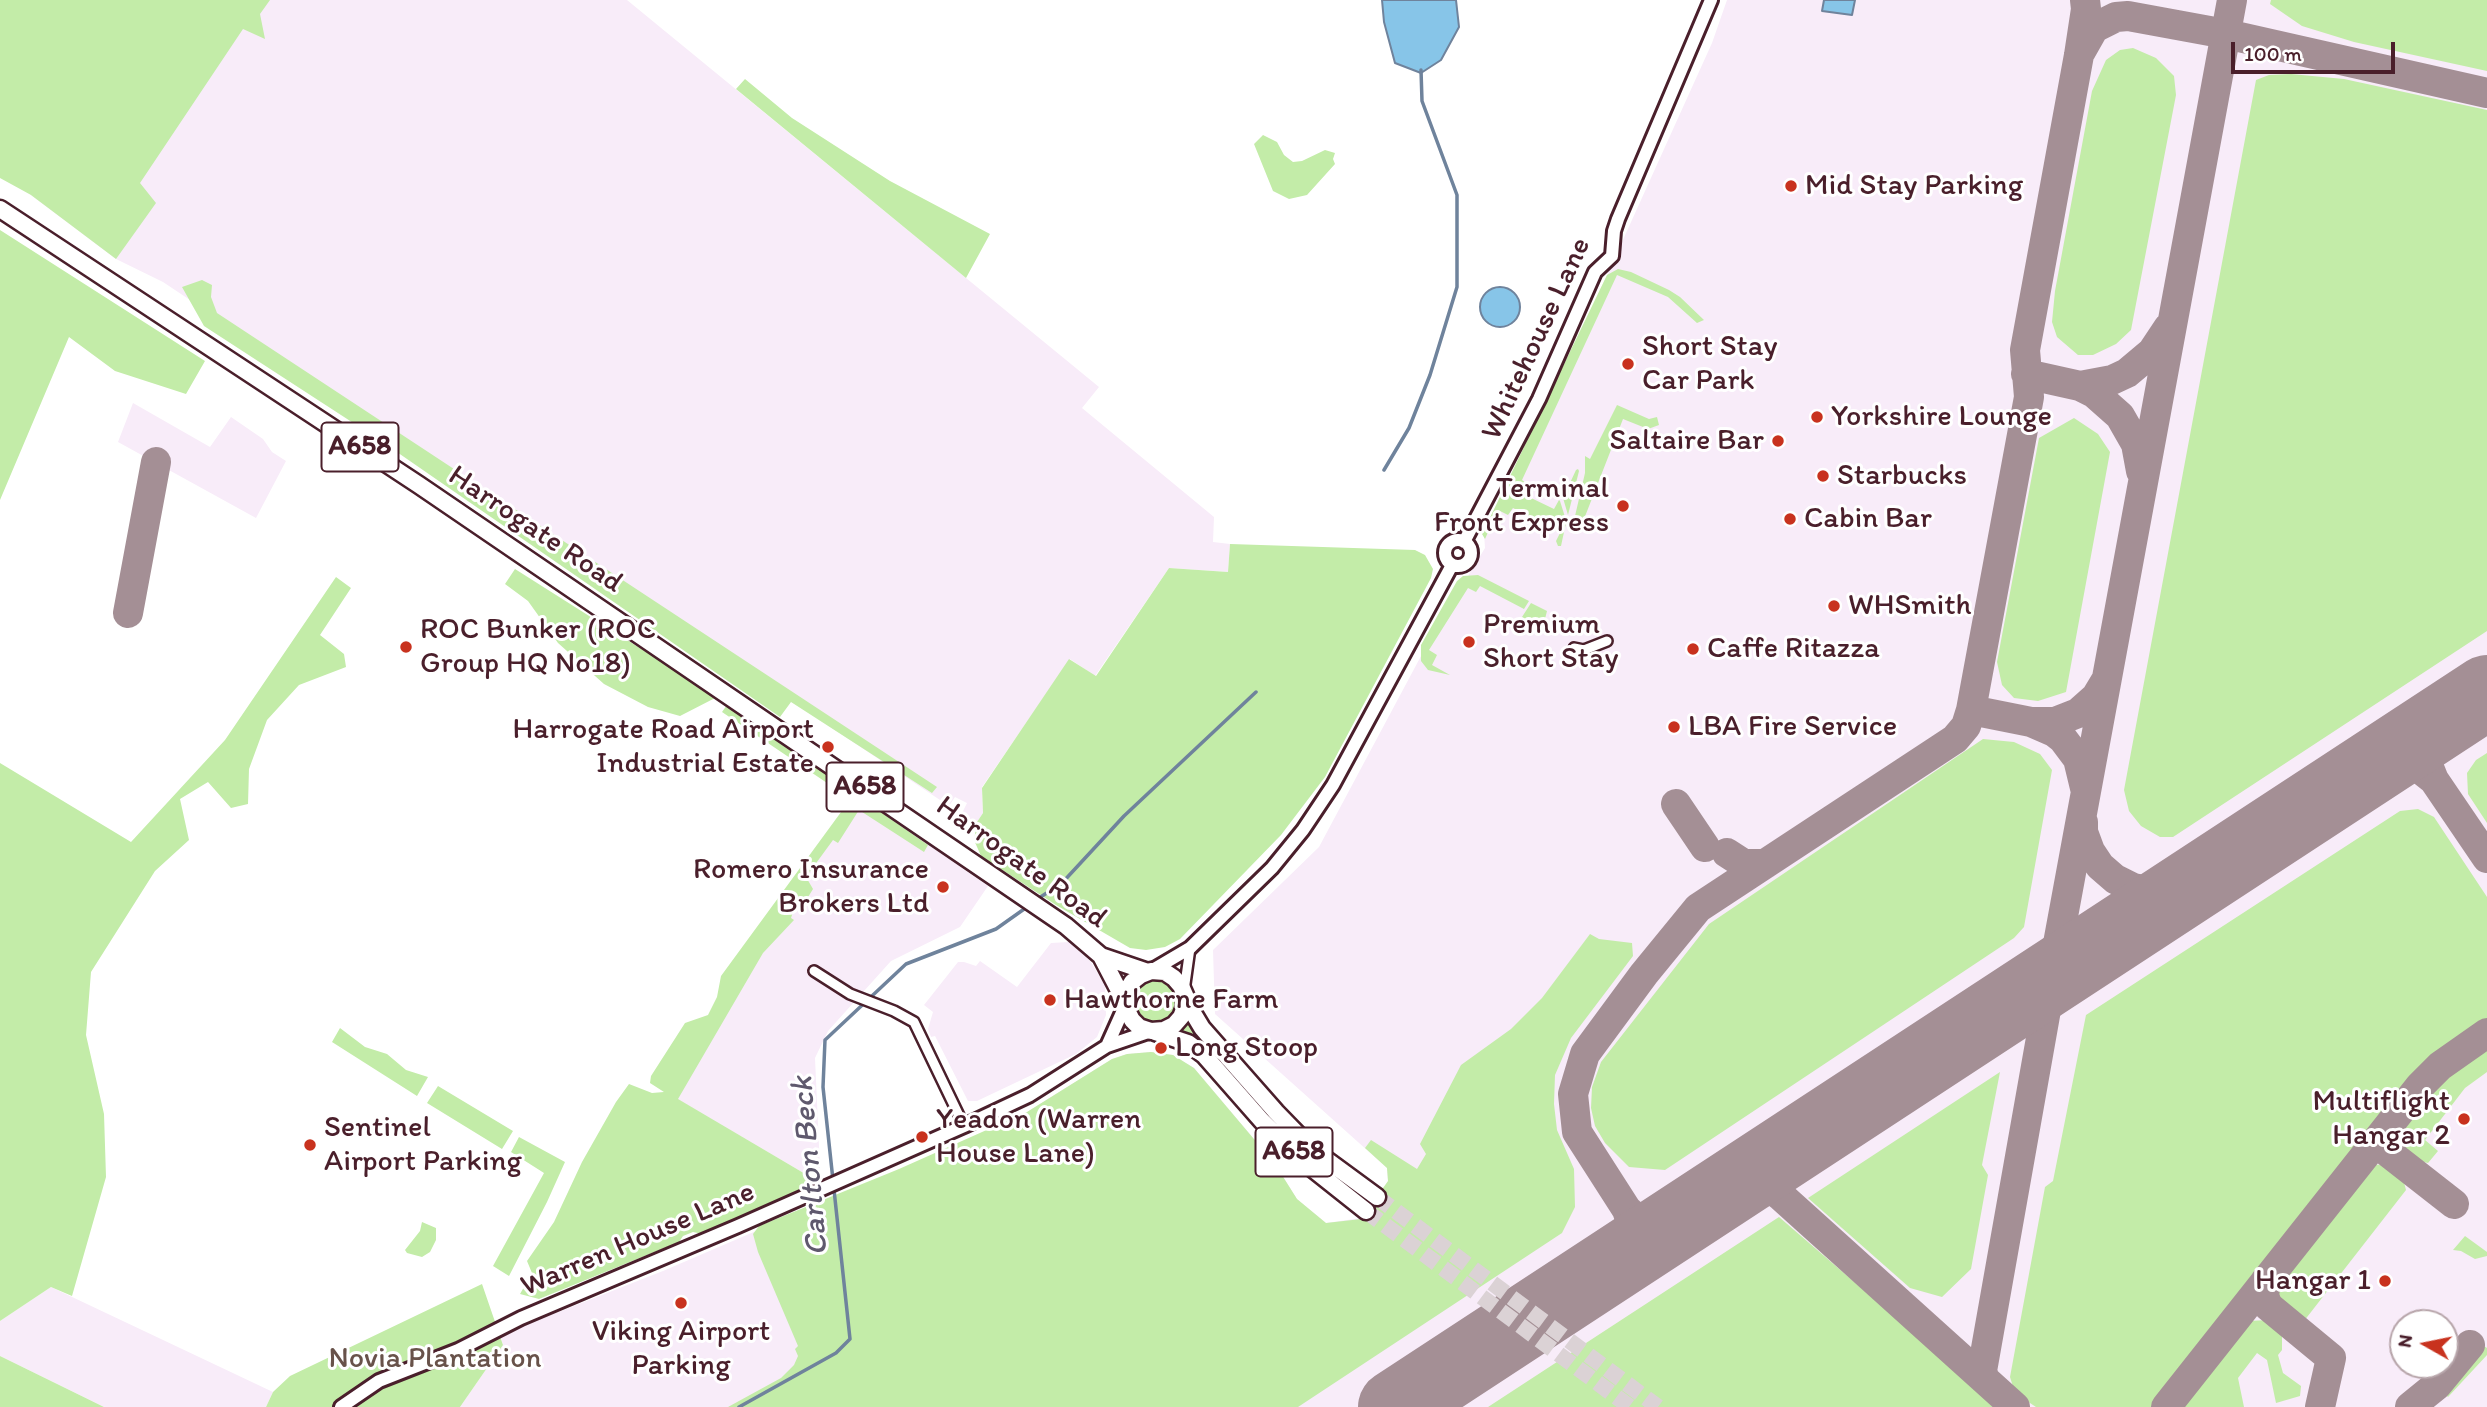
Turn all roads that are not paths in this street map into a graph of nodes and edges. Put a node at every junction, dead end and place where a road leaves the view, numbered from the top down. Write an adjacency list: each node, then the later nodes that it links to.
1 (1711, 0): 3 (street, Whitehouse Lane)
2 (0, 209): 8 (highway, Harrogate Road / A658)
3 (1464, 541): 4 (street); 4 (street)
4 (1452, 565): 7 (street)
5 (1607, 641): 6 (street)
6 (1574, 648)
7 (1190, 948): 10 (street); 11 (street)
8 (1101, 956): 10 (highway, Harrogate Road / A658); 12 (highway, Harrogate Road / A658)
9 (814, 971): 17 (street)
10 (1150, 971): 11 (highway); 12 (highway)
11 (1184, 995): 13 (highway); 15 (highway, A658)
12 (1125, 1004): 13 (highway); 14 (street)
13 (1153, 1031): 14 (street, Warren House Lane); 16 (highway, A658)
14 (1107, 1046): 17 (street, Warren House Lane)
15 (1274, 1110): 16 (highway); 18 (highway, A658)
16 (1262, 1121): 19 (highway, A658)
17 (964, 1126): 20 (street, Warren House Lane)
18 (1377, 1197)
19 (1366, 1211)
20 (341, 1407)

